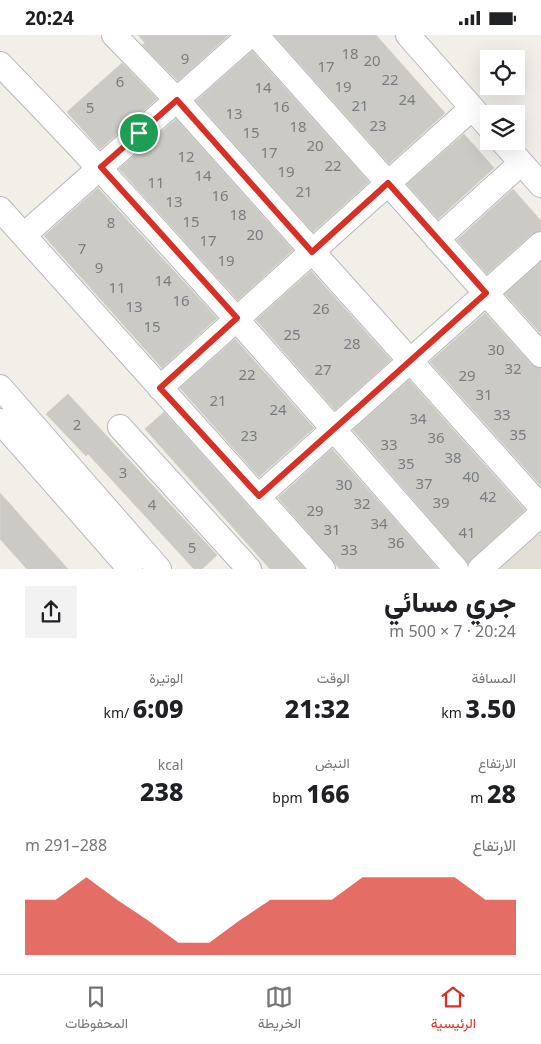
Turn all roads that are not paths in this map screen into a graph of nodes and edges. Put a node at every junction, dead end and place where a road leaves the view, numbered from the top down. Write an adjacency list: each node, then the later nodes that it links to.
1 (114, 35): 6 (street)
2 (250, 35): 6 (street)
3 (256, 35): 12 (street)
4 (408, 35): 7 (street)
5 (0, 64): 10 (street)
6 (177, 100): 10 (street); 17 (street)
7 (472, 109): 8 (street); 12 (street)
8 (480, 117)
9 (511, 150): 11 (street)
10 (101, 167): 14 (street); 19 (street)
11 (534, 173): 15 (street)
12 (388, 183): 15 (street); 17 (street)
13 (0, 209): 14 (street)
14 (24, 235): 23 (street)
15 (436, 239): 18 (street)
16 (541, 244): 18 (street)
17 (312, 252): 19 (street); 21 (street)
18 (486, 293): 20 (street); 21 (street)
19 (237, 318): 23 (street); 26 (street)
20 (541, 355)
21 (412, 361): 26 (street); 28 (street)
22 (0, 387): 31 (street)
23 (160, 388): 27 (street)
24 (0, 421): 30 (street)
25 (120, 427): 32 (street)
26 (334, 429): 27 (street); 34 (street)
27 (259, 496): 33 (street)
28 (541, 507)
29 (541, 514): 35 (street)
30 (130, 569)
31 (159, 569)
32 (249, 569)
33 (323, 569)
34 (456, 569)
35 (480, 569)

